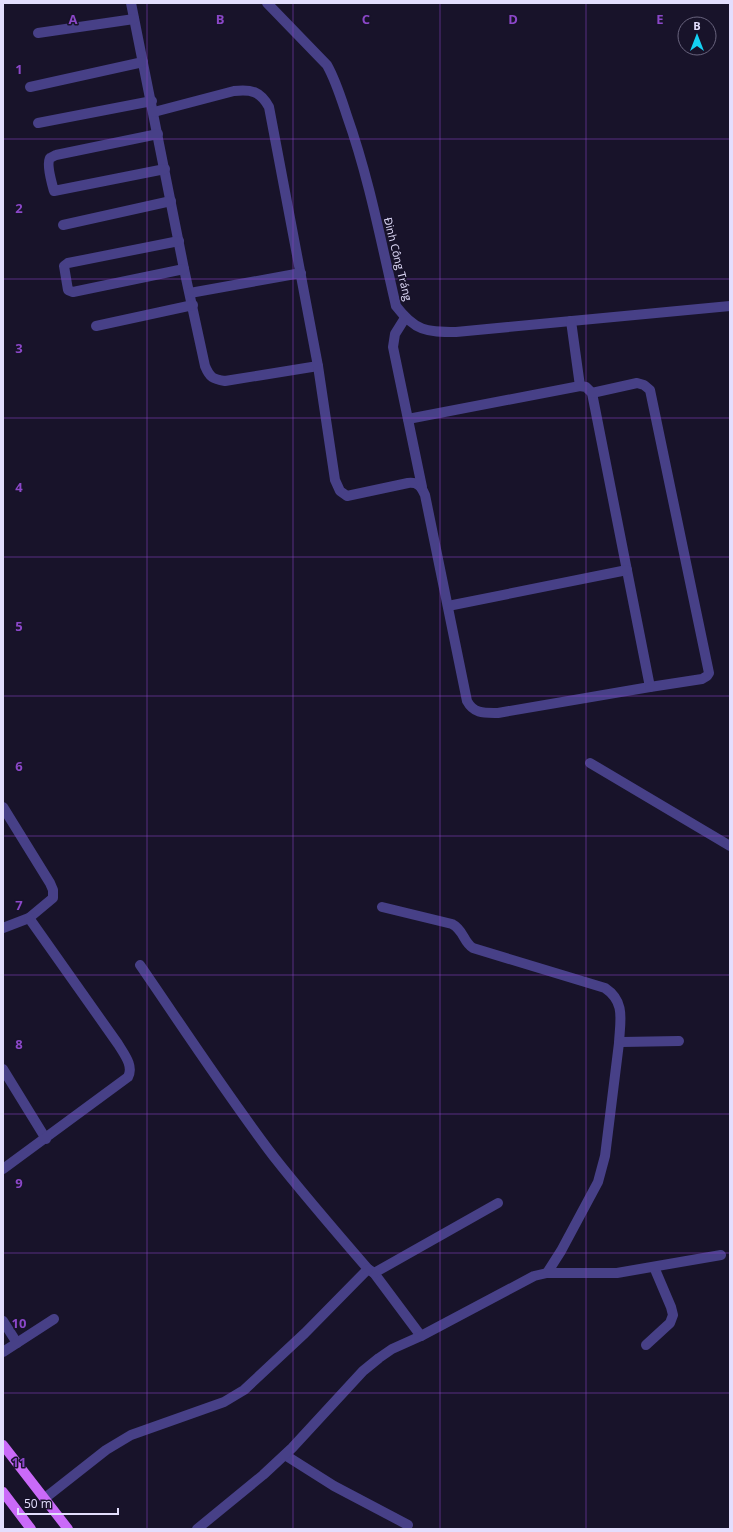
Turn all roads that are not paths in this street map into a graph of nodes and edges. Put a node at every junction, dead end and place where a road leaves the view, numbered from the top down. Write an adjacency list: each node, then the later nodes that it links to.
1 (131, 3): 3 (street)
2 (267, 3): 20 (street, Đinh Công Tráng)
3 (134, 19): 4 (street); 5 (street)
4 (38, 33)
5 (143, 62): 6 (street); 7 (street)
6 (30, 87)
7 (152, 102): 8 (street); 9 (street)
8 (154, 112): 10 (street); 16 (street)
9 (38, 123)
10 (158, 134): 11 (street); 11 (street)
11 (165, 169): 12 (street)
12 (171, 201): 13 (street); 14 (street)
13 (63, 225)
14 (179, 241): 15 (street); 15 (street)
15 (184, 269): 17 (street)
16 (301, 273): 17 (street); 23 (street)
17 (190, 293): 18 (street)
18 (192, 305): 22 (street); 23 (street)
19 (730, 306): 21 (street, Đinh Công Tráng)
20 (405, 318): 21 (street, Đinh Công Tráng); 26 (street)
21 (571, 321): 24 (street)
22 (96, 326)
23 (318, 366): 27 (street)
24 (580, 386): 25 (street); 26 (street)
25 (592, 393): 28 (street); 30 (street)
26 (408, 419): 27 (street)
27 (422, 487): 29 (street)
28 (627, 570): 29 (street); 30 (street)
29 (448, 606): 30 (street)
30 (650, 687)
31 (590, 762): 33 (street)
32 (3, 807): 35 (street)
33 (730, 846)
34 (382, 907): 39 (street)
35 (29, 918): 36 (street); 41 (street)
36 (3, 928)
37 (140, 965): 46 (street)
38 (679, 1041): 39 (street)
39 (619, 1043): 47 (street)
40 (3, 1069): 41 (street)
41 (46, 1139): 42 (street)
42 (3, 1169)
43 (498, 1203): 46 (street)
44 (721, 1255): 45 (street)
45 (654, 1267): 47 (street); 52 (street)
46 (371, 1271): 50 (street); 57 (street)
47 (547, 1273): 50 (street)
48 (54, 1319): 51 (street)
49 (3, 1321): 51 (street)
50 (421, 1336): 55 (street)
51 (17, 1342): 53 (street)
52 (646, 1345)
53 (3, 1352)
54 (3, 1444): 57 (main road)
55 (285, 1455): 58 (street); 61 (street)
56 (3, 1492): 59 (main road)
57 (45, 1498): 60 (main road)
58 (408, 1525)
59 (31, 1529)
60 (68, 1529)
61 (197, 1529)

